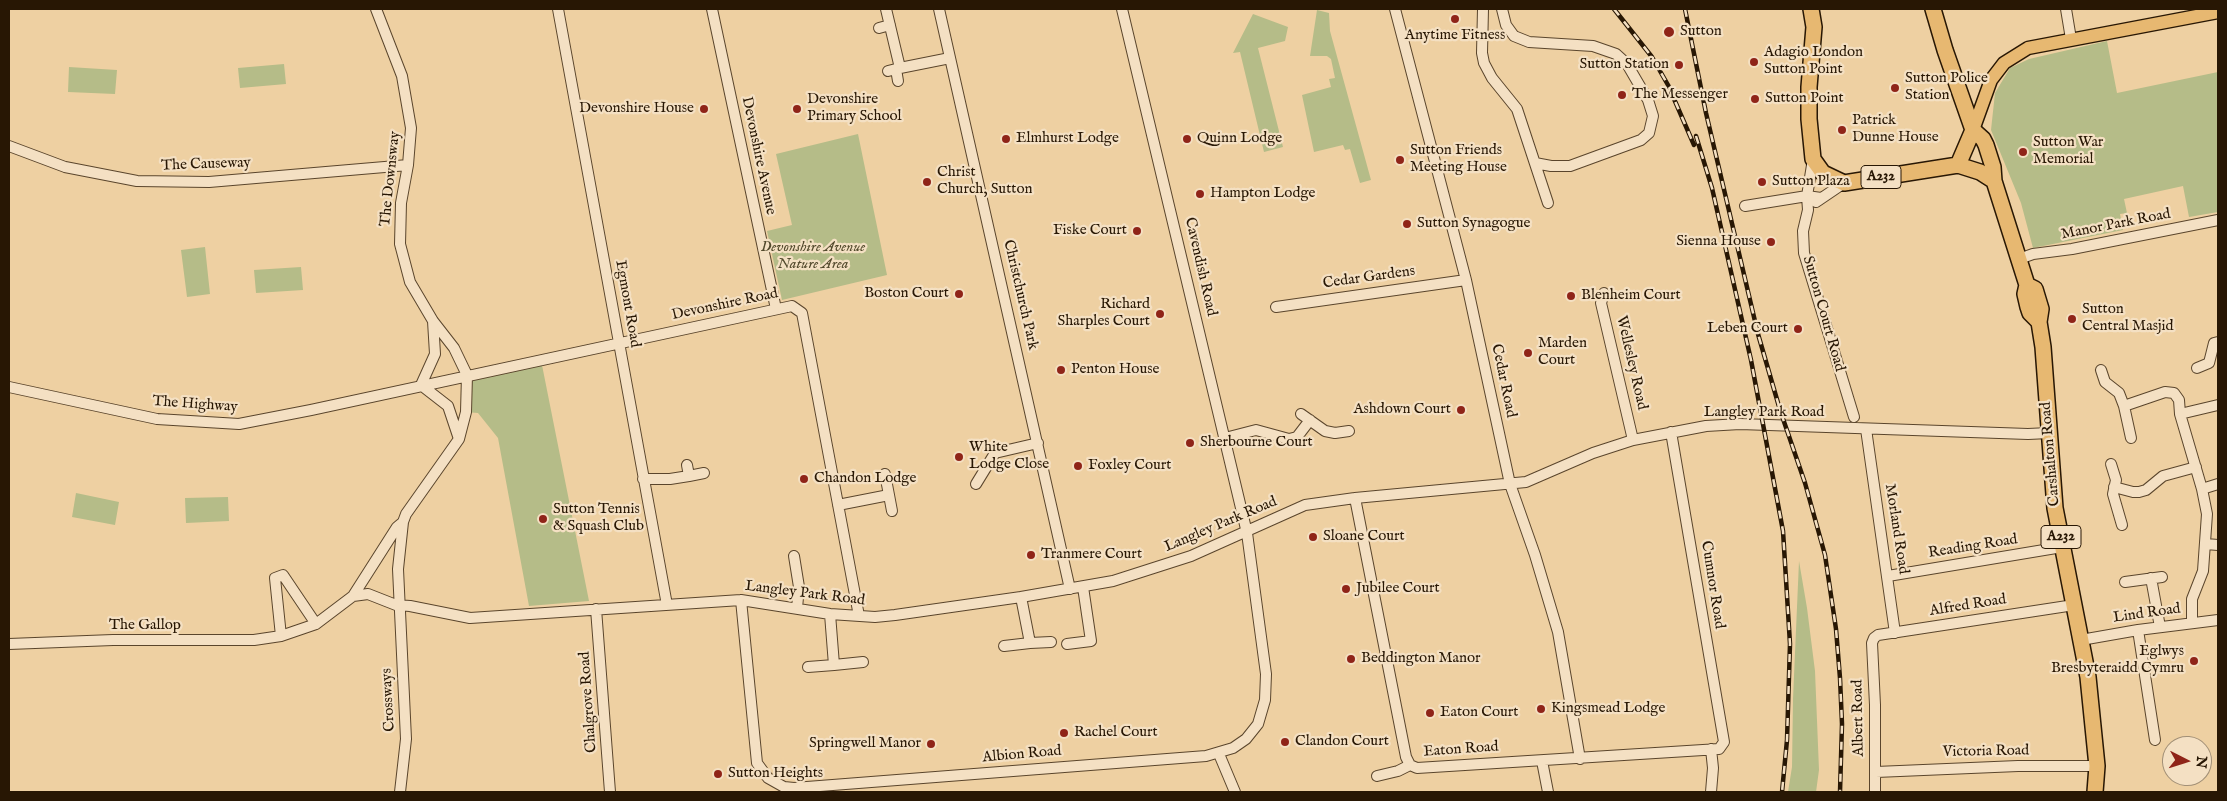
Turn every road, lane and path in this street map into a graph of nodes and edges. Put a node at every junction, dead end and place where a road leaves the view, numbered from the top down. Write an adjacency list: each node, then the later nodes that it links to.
1 (376, 9): 24 (street, The Downsway)
2 (558, 9): 41 (street, Egmont Road)
3 (712, 9): 38 (street, Devonshire Avenue)
4 (886, 9): 14 (street)
5 (939, 9): 17 (street, Christchurch Park)
6 (1122, 9): 57 (street, Cavendish Road)
7 (1396, 9): 35 (street, Cedar Road)
8 (1483, 9): 23 (street)
9 (1502, 9): 23 (street)
10 (1811, 9): 22 (highway, Sutton Court Road)
11 (1933, 9): 20 (highway, Carshalton Road / A232)
12 (2066, 9): 16 (street)
13 (2218, 12): 16 (main road)
14 (890, 25): 15 (street); 18 (street)
15 (879, 28)
16 (2071, 39): 20 (main road)
17 (950, 58): 18 (street); 61 (street, Christchurch Park)
18 (895, 69): 19 (street)
19 (898, 81)
20 (1973, 130): 25 (highway); 26 (highway, Carshalton Road / A232)
21 (9, 146): 24 (street, The Causeway)
22 (1813, 159): 27 (highway, A232); 28 (street, Sutton Court Road)
23 (1535, 163): 30 (street)
24 (408, 165): 39 (street, The Downsway)
25 (1958, 165): 26 (highway, A232); 27 (highway, A232)
26 (1994, 181): 34 (highway, Carshalton Road / A232)
27 (1844, 183): 29 (street)
28 (1808, 196): 29 (street); 31 (street); 32 (street, Sutton Court Road)
29 (1821, 198): 32 (street)
30 (1548, 203)
31 (1744, 206)
32 (1808, 210): 51 (street, Sutton Court Road)
33 (2218, 220): 34 (street, Manor Park Road)
34 (2019, 259): 56 (highway, Carshalton Road / A232)
35 (1466, 280): 37 (street, Cedar Gardens); 70 (street, Cedar Road)
36 (1604, 293): 60 (street, Wellesley Road)
37 (1276, 307)
38 (776, 309): 41 (street, Devonshire Road); 76 (street, Devonshire Road)
39 (434, 321): 44 (street, The Downsway); 45 (street, The Downsway)
40 (2218, 342): 42 (street)
41 (619, 343): 44 (street, Devonshire Road); 68 (street, Egmont Road)
42 (2197, 368)
43 (2101, 370): 48 (street)
44 (467, 375): 45 (street, The Highway); 59 (street, The Gallop)
45 (421, 385): 46 (street, The Highway); 59 (street)
46 (9, 387)
47 (2218, 405): 50 (street)
48 (2124, 406): 50 (street); 58 (street)
49 (1301, 414): 52 (street)
50 (2180, 414): 64 (street)
51 (1854, 418)
52 (1310, 420): 54 (street); 57 (street)
53 (1866, 429): 55 (street, Langley Park Road); 56 (street, Langley Park Road); 85 (street, Morland Road)
54 (1349, 431)
55 (1671, 432): 60 (street, Langley Park Road); 117 (street, Cumnor Road)
56 (2049, 433): 83 (highway, Carshalton Road / A232)
57 (1225, 438): 80 (street, Cavendish Road)
58 (2132, 438)
59 (459, 439): 78 (street, The Gallop)
60 (1633, 440): 70 (street, Langley Park Road)
61 (1038, 443): 69 (street); 88 (street, Christchurch Park)
62 (688, 464): 67 (street)
63 (2111, 464): 72 (street)
64 (2196, 467): 72 (street); 73 (street)
65 (704, 473): 67 (street)
66 (886, 474): 74 (street)
67 (689, 476): 68 (street)
68 (644, 479): 92 (street, Egmont Road)
69 (976, 484)
70 (1510, 484): 75 (street, Langley Park Road); 120 (street, Cedar Road)
71 (2218, 484): 73 (street)
72 (2114, 487): 79 (street)
73 (2202, 489): 81 (street)
74 (889, 495): 76 (street); 77 (street)
75 (1355, 498): 80 (street, Langley Park Road); 122 (street, Eaton Road)
76 (838, 505): 98 (street, Devonshire Road)
77 (892, 511)
78 (403, 522): 89 (street, The Gallop); 94 (street, Crossways)
79 (2122, 525)
80 (1247, 533): 87 (street, Langley Park Road); 119 (street, Albion Road)
81 (2206, 544): 82 (street); 100 (street)
82 (2218, 545)
83 (2062, 547): 85 (street, Reading Road); 93 (highway, Carshalton Road / A232)
84 (794, 556): 95 (street)
85 (1888, 576): 104 (street, Morland Road)
86 (2125, 582): 102 (street)
87 (1082, 587): 88 (street, Langley Park Road); 111 (street)
88 (1070, 589): 90 (street, Langley Park Road)
89 (352, 596): 94 (street); 101 (street, The Gallop)
90 (1021, 597): 98 (street, Langley Park Road); 108 (street)
91 (741, 600): 92 (street, Langley Park Road); 95 (street, Langley Park Road); 119 (street, Albion Road)
92 (667, 604): 96 (street, Langley Park Road)
93 (2074, 605): 104 (street, Alfred Road); 106 (highway, Carshalton Road / A232)
94 (401, 606): 96 (street, Langley Park Road); 126 (street, Crossways)
95 (797, 608): 97 (street, Langley Park Road)
96 (596, 609): 127 (street, Chalgrove Road)
97 (830, 614): 98 (street, Langley Park Road); 114 (street)
98 (859, 616)
99 (2218, 620): 100 (street, Lind Road)
100 (2192, 623): 102 (street, Lind Road)
101 (316, 624): 105 (street, The Gallop); 105 (street)
102 (2160, 627): 103 (street, Lind Road)
103 (2138, 630): 106 (street, Lind Road); 116 (street)
104 (1895, 633): 109 (street, Alfred Road)
105 (281, 636): 110 (street, The Gallop)
106 (2081, 640): 123 (highway, Carshalton Road / A232)
107 (1051, 642): 108 (street)
108 (1030, 643): 112 (street)
109 (1872, 643): 124 (street, Albert Road)
110 (9, 644)
111 (1066, 644)
112 (1004, 646)
113 (862, 662): 114 (street)
114 (834, 665): 115 (street)
115 (808, 667)
116 (2155, 740)
117 (1724, 742): 118 (street, Eaton Road)
118 (1710, 749): 120 (street, Eaton Road); 130 (street)
119 (1218, 754): 128 (street)
120 (1580, 759): 121 (street, Eaton Road)
121 (1542, 760): 122 (street, Eaton Road); 129 (street)
122 (1410, 765): 125 (street)
123 (2098, 766): 124 (street, Victoria Road); 132 (highway, Carshalton Road / A232)
124 (1876, 772): 131 (street, Albert Road)
125 (1377, 776)
126 (400, 792)
127 (610, 792)
128 (1235, 792)
129 (1548, 792)
130 (1711, 792)
131 (1875, 792)
132 (2095, 792)

